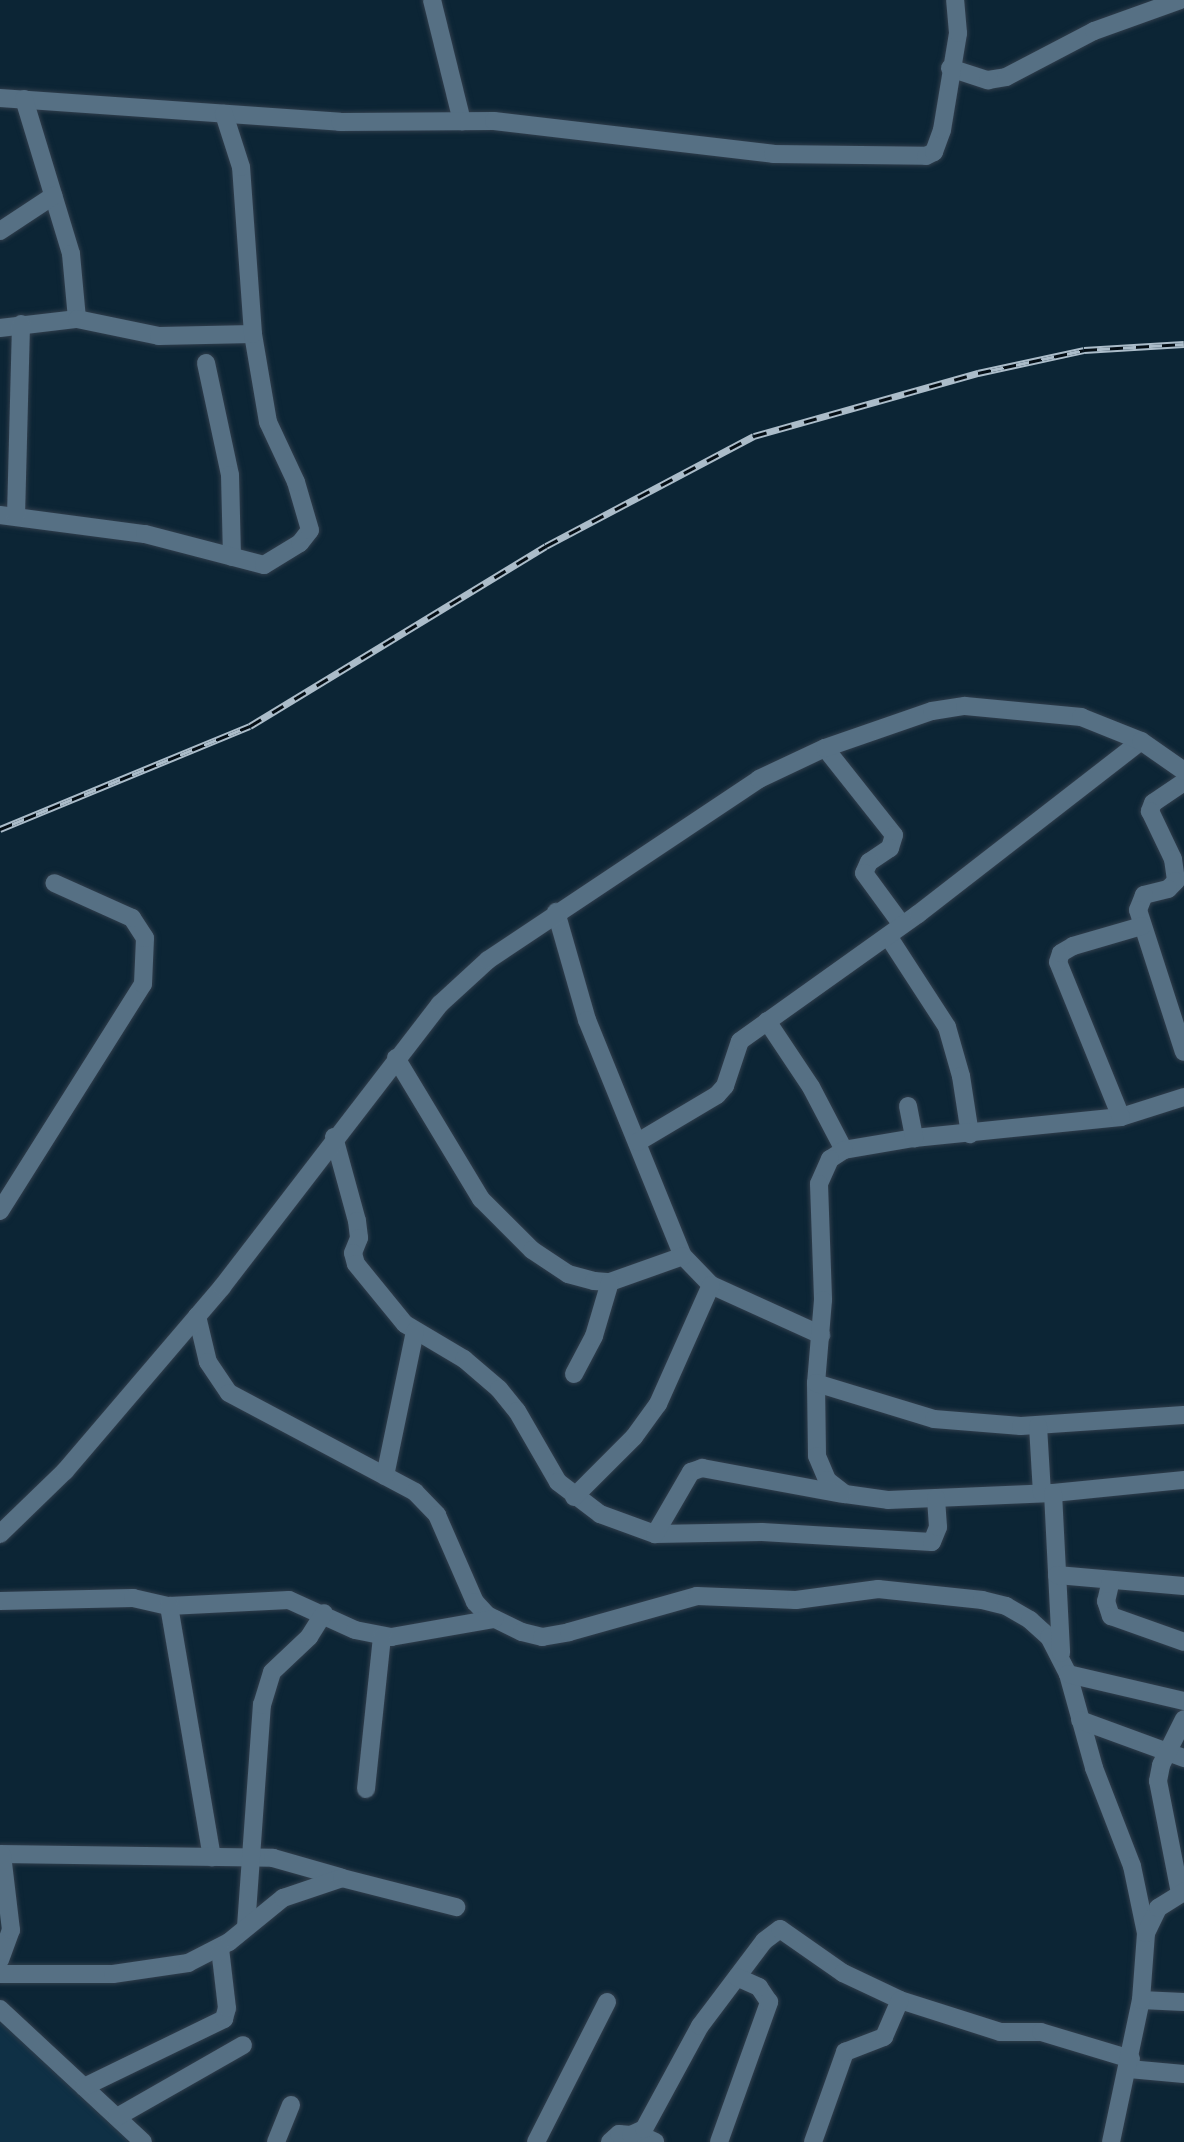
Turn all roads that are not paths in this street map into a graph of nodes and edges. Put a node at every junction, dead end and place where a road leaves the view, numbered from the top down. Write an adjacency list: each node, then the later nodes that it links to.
1 (432, 0): 8 (street)
2 (955, 0): 4 (street)
3 (1180, 0): 4 (street)
4 (950, 68): 8 (street)
5 (0, 98): 6 (street)
6 (24, 99): 7 (street); 9 (street)
7 (224, 114): 8 (street); 14 (street)
8 (462, 121)
9 (53, 196): 10 (street); 11 (street)
10 (0, 232)
11 (77, 319): 12 (street); 14 (street)
12 (21, 324): 13 (street); 16 (street)
13 (0, 328)
14 (253, 334): 17 (street)
15 (206, 363): 17 (street)
16 (8, 515): 17 (street)
17 (232, 557)
18 (1140, 741): 19 (street); 20 (street); 25 (street)
19 (825, 748): 23 (street); 25 (street)
20 (1184, 771)
21 (1184, 782): 24 (street)
22 (54, 883): 37 (street)
23 (556, 912): 28 (street); 35 (street)
24 (1142, 926): 27 (street); 31 (street)
25 (895, 931): 26 (street); 32 (street)
26 (767, 1021): 35 (street); 36 (street)
27 (1184, 1052)
28 (396, 1058): 33 (street); 39 (street)
29 (1184, 1097): 31 (street)
30 (908, 1106): 34 (street)
31 (1121, 1117): 32 (street)
32 (970, 1134): 34 (street)
33 (334, 1137): 41 (street); 42 (street)
34 (914, 1138): 36 (street)
35 (638, 1142): 38 (street)
36 (844, 1150): 43 (street)
37 (0, 1211)
38 (683, 1256): 39 (street); 40 (street)
39 (610, 1282): 44 (street)
40 (711, 1285): 43 (street); 52 (street)
41 (197, 1315): 48 (street); 54 (street)
42 (415, 1331): 48 (street); 52 (street)
43 (821, 1335): 45 (street)
44 (575, 1374)
45 (816, 1383): 47 (street); 51 (street)
46 (1184, 1415): 47 (street)
47 (1038, 1426): 50 (street)
48 (385, 1476): 62 (street)
49 (1184, 1479): 50 (street)
50 (1047, 1493): 53 (street); 56 (street)
51 (845, 1494): 53 (street); 55 (street)
52 (575, 1497): 55 (street)
53 (936, 1498): 55 (street)
54 (0, 1534)
55 (655, 1534)
56 (1057, 1575): 57 (street); 65 (street)
57 (1111, 1580): 58 (street); 64 (street)
58 (1184, 1586)
59 (0, 1601): 60 (street)
60 (169, 1606): 61 (street); 74 (street)
61 (324, 1613): 63 (street); 73 (street)
62 (494, 1619): 63 (street); 65 (street)
63 (382, 1637): 71 (street)
64 (1184, 1642)
65 (1065, 1667): 66 (street); 68 (street)
66 (1184, 1701)
67 (1184, 1719): 69 (street)
68 (1080, 1720): 69 (street); 79 (street)
69 (1167, 1750): 70 (street); 76 (street)
70 (1184, 1758)
71 (366, 1789)
72 (1, 1854): 74 (street); 81 (street)
73 (252, 1856): 74 (street); 75 (street); 78 (street)
74 (212, 1857)
75 (342, 1878): 77 (street); 78 (street)
76 (1182, 1893): 79 (street)
77 (456, 1908)
78 (246, 1927): 80 (street)
79 (1146, 1933): 85 (street)
80 (220, 1948): 82 (street); 92 (street)
81 (0, 1960)
82 (0, 1973)
83 (737, 1977): 84 (street); 95 (street); 101 (street)
84 (900, 2000): 90 (street); 102 (street)
85 (1141, 2000): 86 (street); 90 (street)
86 (1184, 2002)
87 (607, 2003): 98 (street)
88 (0, 2008): 92 (street)
89 (243, 2045): 94 (street)
90 (1130, 2064): 91 (street); 103 (street)
91 (1184, 2074)
92 (84, 2087): 94 (street)
93 (291, 2105): 97 (street)
94 (117, 2117): 96 (street)
95 (638, 2134): 99 (street); 100 (street)
96 (143, 2142)
97 (275, 2142)
98 (536, 2142)
99 (610, 2142)
100 (655, 2142)
101 (719, 2142)
102 (813, 2142)
103 (1111, 2142)

